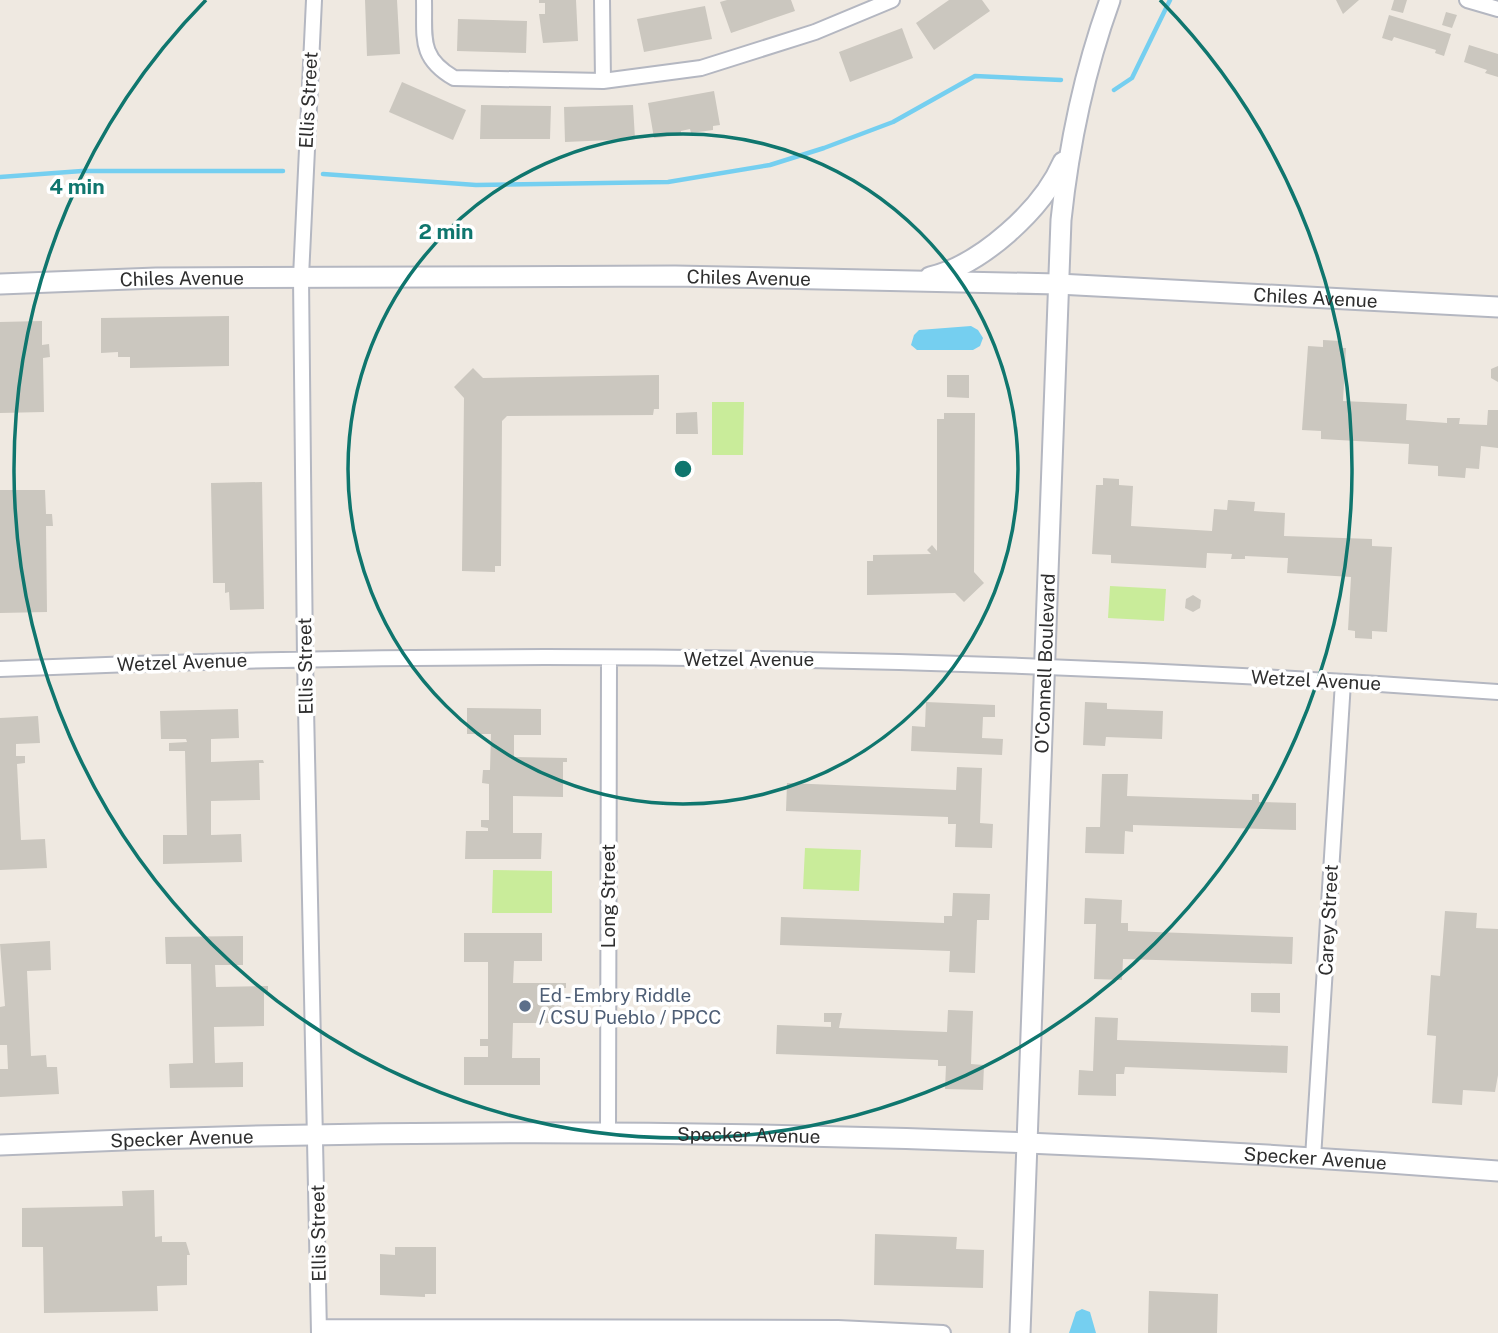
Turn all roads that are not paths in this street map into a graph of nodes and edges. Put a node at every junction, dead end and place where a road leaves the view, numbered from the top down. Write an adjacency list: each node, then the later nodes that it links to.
1 (314, 0): 10 (street, Ellis Street)
2 (424, 0): 8 (street)
3 (601, 0): 8 (street)
4 (892, 0): 8 (street)
5 (1111, 0): 9 (street, O'Connell Boulevard)
6 (1466, 0): 7 (street)
7 (1498, 9)
8 (603, 81)
9 (1070, 142): 11 (street); 13 (street, O'Connell Boulevard)
10 (301, 277): 11 (street, Chiles Avenue); 12 (street, Chiles Avenue); 15 (street, Ellis Street)
11 (918, 280): 13 (street, Chiles Avenue)
12 (0, 284)
13 (1058, 284): 14 (street, Chiles Avenue); 17 (street, O'Connell Boulevard)
14 (1498, 307)
15 (305, 659): 16 (street, Wetzel Avenue); 18 (street, Wetzel Avenue); 22 (street, Ellis Street)
16 (609, 660): 17 (street, Wetzel Avenue); 21 (street, Long Street)
17 (1045, 665): 19 (street, Wetzel Avenue); 23 (street, O'Connell Boulevard)
18 (0, 669)
19 (1343, 682): 20 (street, Wetzel Avenue); 25 (street, Carey Street)
20 (1498, 692)
21 (608, 1133): 22 (street, Specker Avenue); 23 (street, Specker Avenue)
22 (316, 1135): 24 (street, Specker Avenue); 28 (street, Ellis Street)
23 (1027, 1144): 25 (street, Specker Avenue); 30 (street, O'Connell Boulevard)
24 (0, 1145)
25 (1313, 1158): 26 (street, Specker Avenue)
26 (1498, 1171)
27 (500, 1329): 28 (street); 29 (street)
28 (319, 1330)
29 (943, 1333)
30 (1020, 1333)

